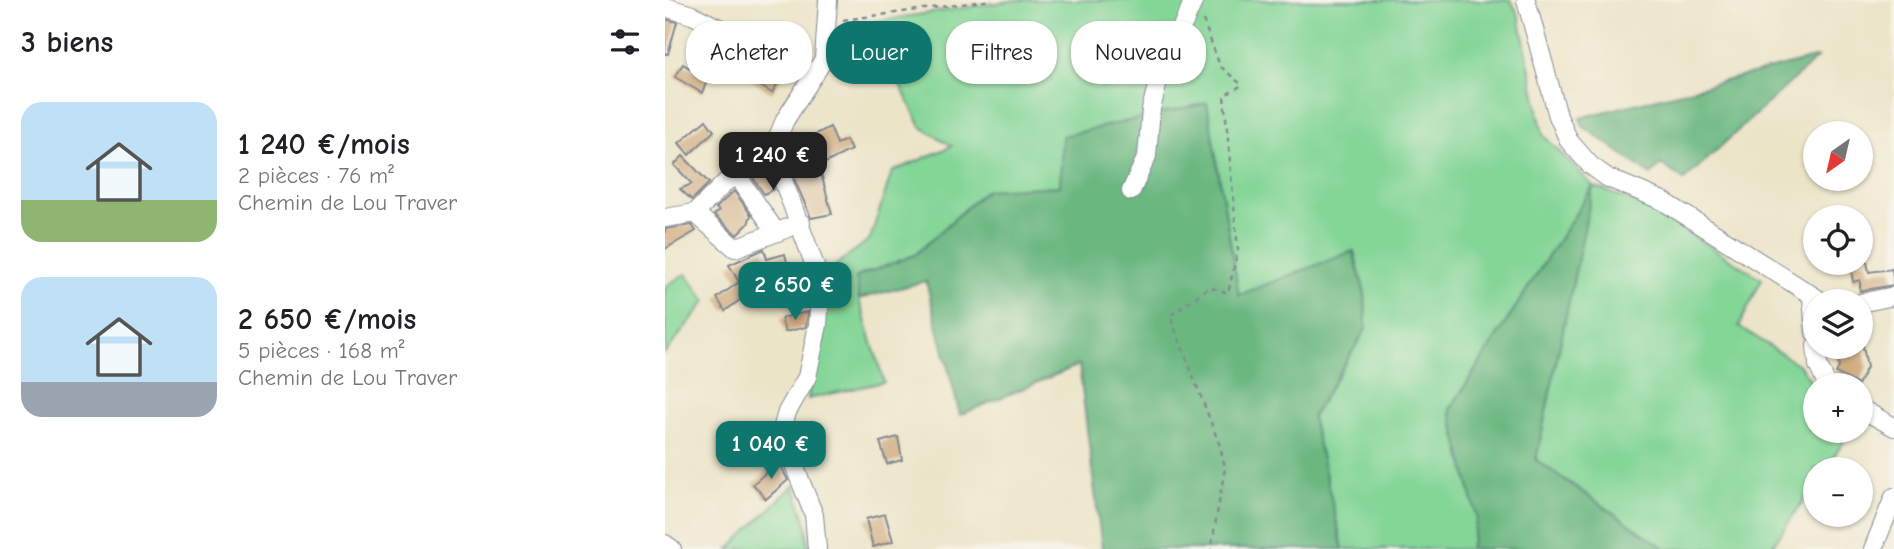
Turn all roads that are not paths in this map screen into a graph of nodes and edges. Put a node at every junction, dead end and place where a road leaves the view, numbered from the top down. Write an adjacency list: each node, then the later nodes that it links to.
1 (828, 0): 5 (street)
2 (1526, 0): 13 (street)
3 (665, 7): 5 (street)
4 (1198, 7): 8 (street)
5 (815, 74): 6 (street)
6 (772, 151): 7 (street); 11 (street)
7 (736, 174): 9 (street); 12 (street)
8 (1131, 191)
9 (698, 207): 10 (street); 12 (street)
10 (665, 218)
11 (801, 223): 12 (street); 21 (street)
12 (776, 232)
13 (1803, 291)
14 (1894, 296): 15 (street)
15 (1873, 300)
16 (1873, 415): 17 (street)
17 (1894, 427)
18 (1894, 497): 22 (street)
19 (665, 544): 20 (street)
20 (672, 549)
21 (817, 549)
22 (1873, 549)

